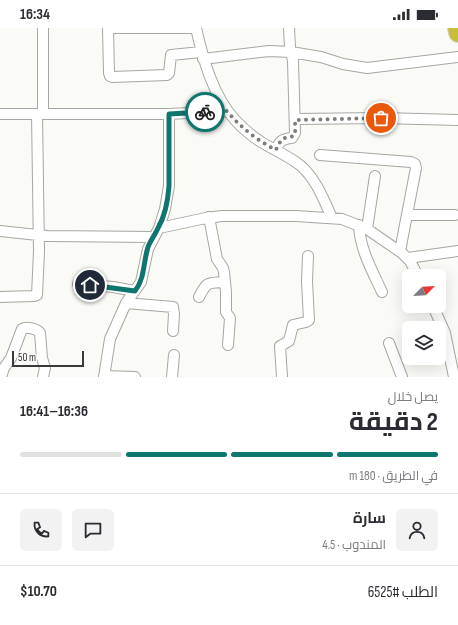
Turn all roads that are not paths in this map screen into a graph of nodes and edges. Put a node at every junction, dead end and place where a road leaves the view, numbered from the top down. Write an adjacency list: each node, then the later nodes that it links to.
1 (43, 28): 11 (street)
2 (108, 28): 7 (street); 7 (street)
3 (289, 28): 6 (street)
4 (457, 28): 5 (highway)
5 (458, 33)
6 (291, 52): 7 (street); 8 (street); 13 (street)
7 (202, 55): 9 (street)
8 (458, 57)
9 (227, 111): 12 (street); 15 (street)
10 (0, 114): 11 (street)
11 (40, 114): 12 (street); 25 (street)
12 (169, 114): 24 (street)
13 (295, 120): 14 (street); 15 (street)
14 (458, 120)
15 (276, 150): 21 (street)
16 (320, 155): 18 (street)
17 (375, 176): 22 (street)
18 (407, 215): 19 (street); 27 (street)
19 (454, 215)
20 (209, 217): 21 (street); 24 (street); 30 (street)
21 (332, 218): 22 (street)
22 (363, 227): 27 (street); 33 (street)
23 (0, 231): 25 (street)
24 (156, 232): 25 (street); 32 (street)
25 (39, 236): 34 (street)
26 (458, 252): 27 (street)
27 (404, 254): 29 (street)
28 (308, 256): 47 (street)
29 (414, 269)
30 (225, 282): 35 (street); 40 (street)
31 (78, 284): 32 (street)
32 (135, 291): 36 (street)
33 (382, 292)
34 (0, 297)
35 (199, 297)
36 (126, 303): 38 (street); 44 (street)
37 (436, 313): 49 (street)
38 (173, 331)
39 (390, 343): 48 (street)
40 (228, 345)
41 (174, 355): 46 (street)
42 (1, 377): 43 (street)
43 (43, 377)
44 (104, 377): 45 (street)
45 (135, 377)
46 (172, 377)
47 (282, 377)
48 (402, 377)
49 (454, 377)

